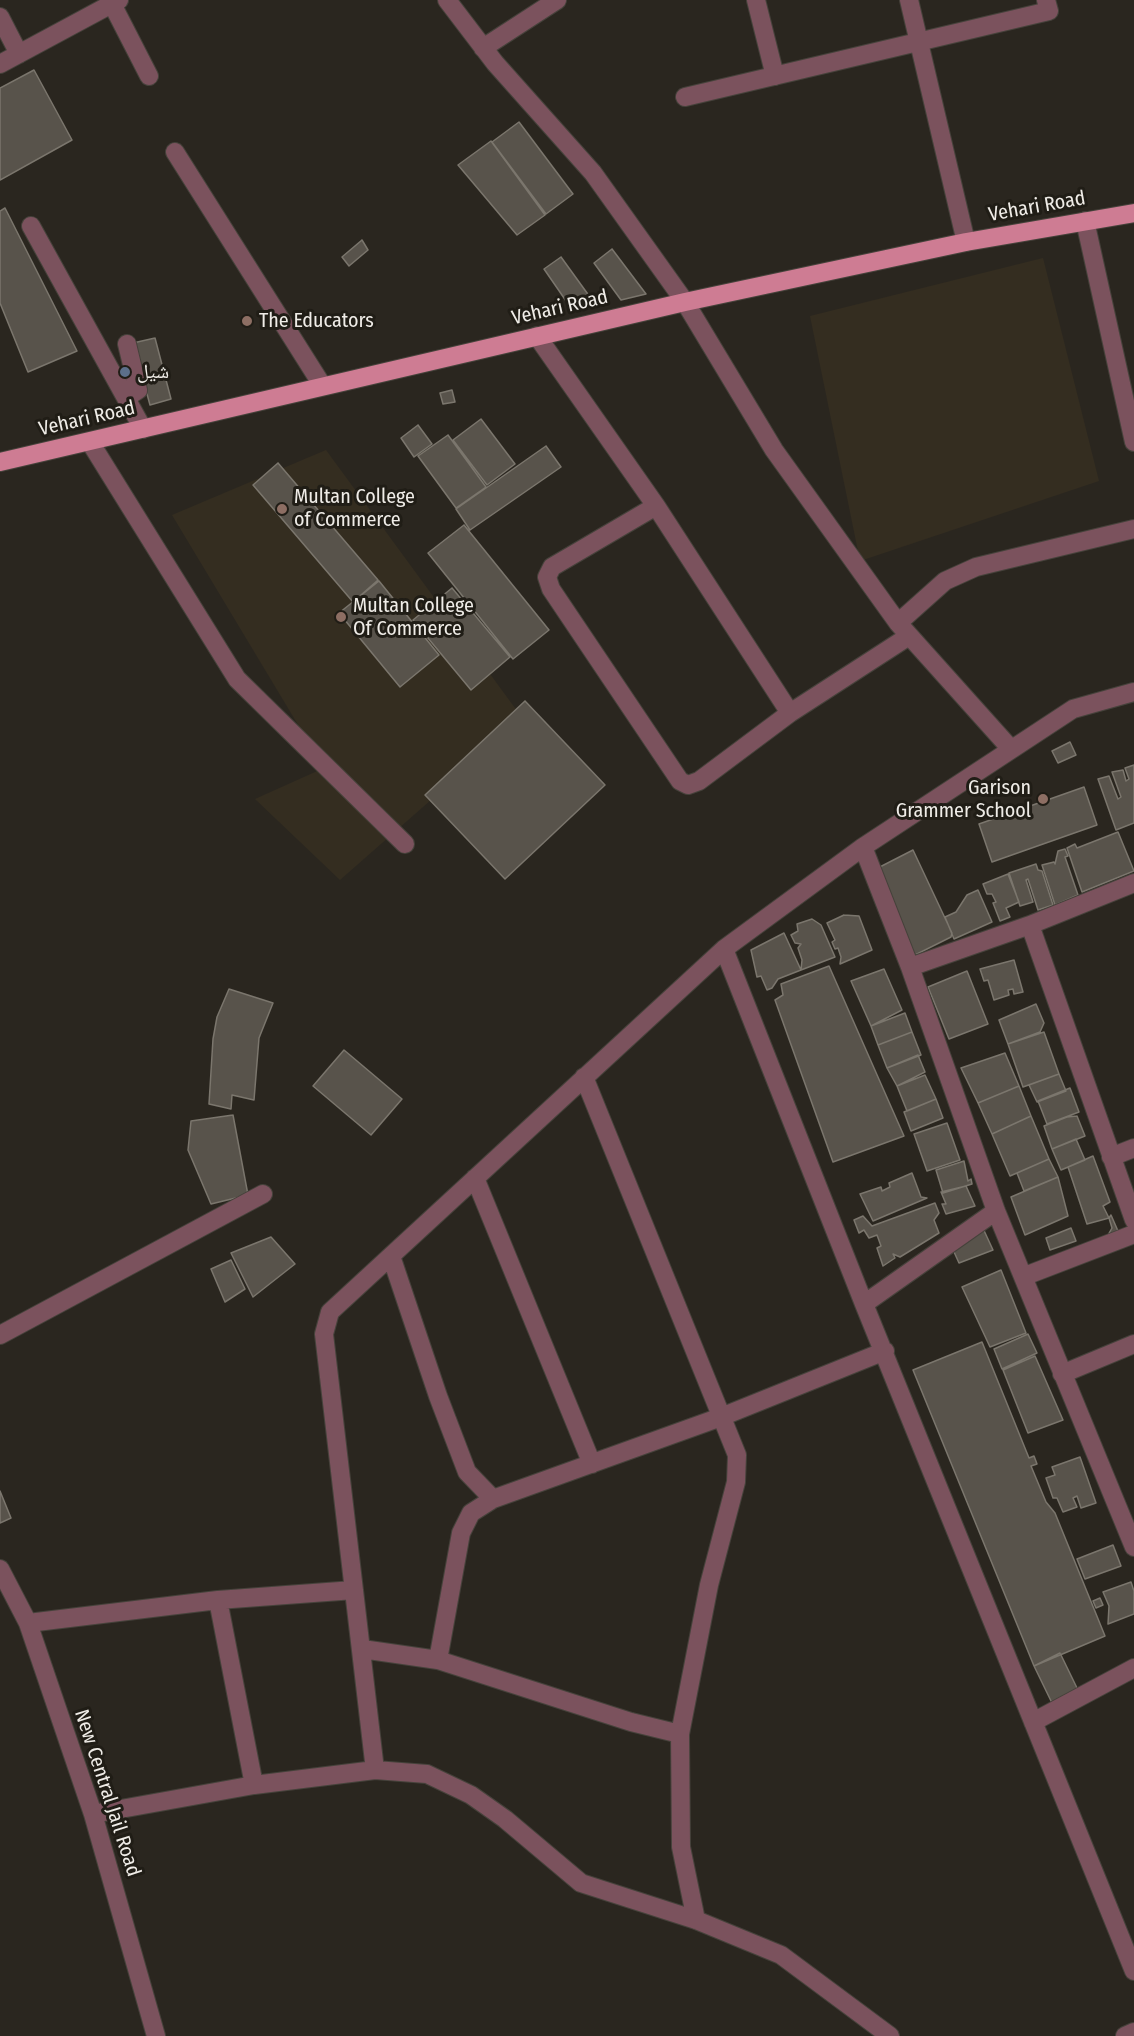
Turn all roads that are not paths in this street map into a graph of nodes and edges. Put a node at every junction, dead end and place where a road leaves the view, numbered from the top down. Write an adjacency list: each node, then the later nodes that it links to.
1 (447, 0): 9 (street)
2 (557, 0): 9 (street)
3 (756, 0): 13 (street)
4 (909, 0): 8 (street)
5 (1046, 0): 8 (street)
6 (114, 2): 10 (street); 12 (street)
7 (0, 17): 10 (street)
8 (919, 40): 13 (street); 19 (street)
9 (483, 48): 20 (street)
10 (19, 54): 11 (street)
11 (0, 64)
12 (149, 76)
13 (775, 76): 14 (street)
14 (686, 98)
15 (175, 152): 23 (street)
16 (1134, 213): 17 (main road, Vehari Road)
17 (1085, 221): 19 (main road, Vehari Road); 27 (street)
18 (31, 226): 24 (street)
19 (966, 242): 20 (main road, Vehari Road)
20 (685, 302): 21 (main road, Vehari Road); 31 (street)
21 (537, 336): 23 (main road, Vehari Road); 29 (street)
22 (127, 344): 24 (street)
23 (322, 385): 25 (main road, Vehari Road)
24 (126, 398): 25 (street)
25 (143, 429): 26 (main road, Vehari Road)
26 (90, 442): 28 (main road, Vehari Road); 35 (street)
27 (1134, 442)
28 (0, 462)
29 (656, 506): 33 (street); 33 (street)
30 (1134, 529): 31 (street)
31 (903, 630): 33 (street); 34 (street)
32 (1134, 692): 34 (street)
33 (790, 713)
34 (1010, 748): 36 (street)
35 (405, 844)
36 (863, 847): 39 (street); 40 (street)
37 (1134, 883): 38 (street)
38 (1030, 925): 40 (street); 43 (street)
39 (724, 949): 41 (street); 51 (street)
40 (910, 967): 46 (street)
41 (584, 1077): 44 (street); 56 (street)
42 (1134, 1148): 43 (street)
43 (1111, 1157): 47 (street)
44 (475, 1178): 49 (street); 57 (street)
45 (263, 1194): 52 (street)
46 (996, 1210): 50 (street); 51 (street)
47 (1134, 1220)
48 (1134, 1234): 50 (street)
49 (391, 1256): 58 (street); 61 (street)
50 (1025, 1276): 55 (street)
51 (864, 1304): 54 (street)
52 (0, 1335)
53 (1134, 1344): 55 (street)
54 (885, 1351): 56 (street); 67 (street)
55 (1062, 1374): 59 (street)
56 (721, 1417): 57 (street); 68 (street)
57 (592, 1464): 58 (street)
58 (493, 1499): 65 (street)
59 (1134, 1547)
60 (0, 1569): 63 (street, New Central Jail Road)
61 (354, 1590): 62 (street); 64 (street)
62 (219, 1600): 63 (street); 70 (street)
63 (27, 1623): 71 (street, New Central Jail Road)
64 (362, 1649): 65 (street); 69 (street)
65 (438, 1660): 68 (street)
66 (1134, 1668): 67 (street)
67 (1033, 1722): 73 (street)
68 (680, 1734): 72 (street)
69 (375, 1770): 70 (street); 72 (street)
70 (254, 1785): 71 (street)
71 (93, 1814): 75 (street, New Central Jail Road)
72 (696, 1920): 76 (street)
73 (1134, 1971)
74 (1134, 2032): 77 (street)
75 (156, 2036)
76 (890, 2036)
77 (1125, 2036)

